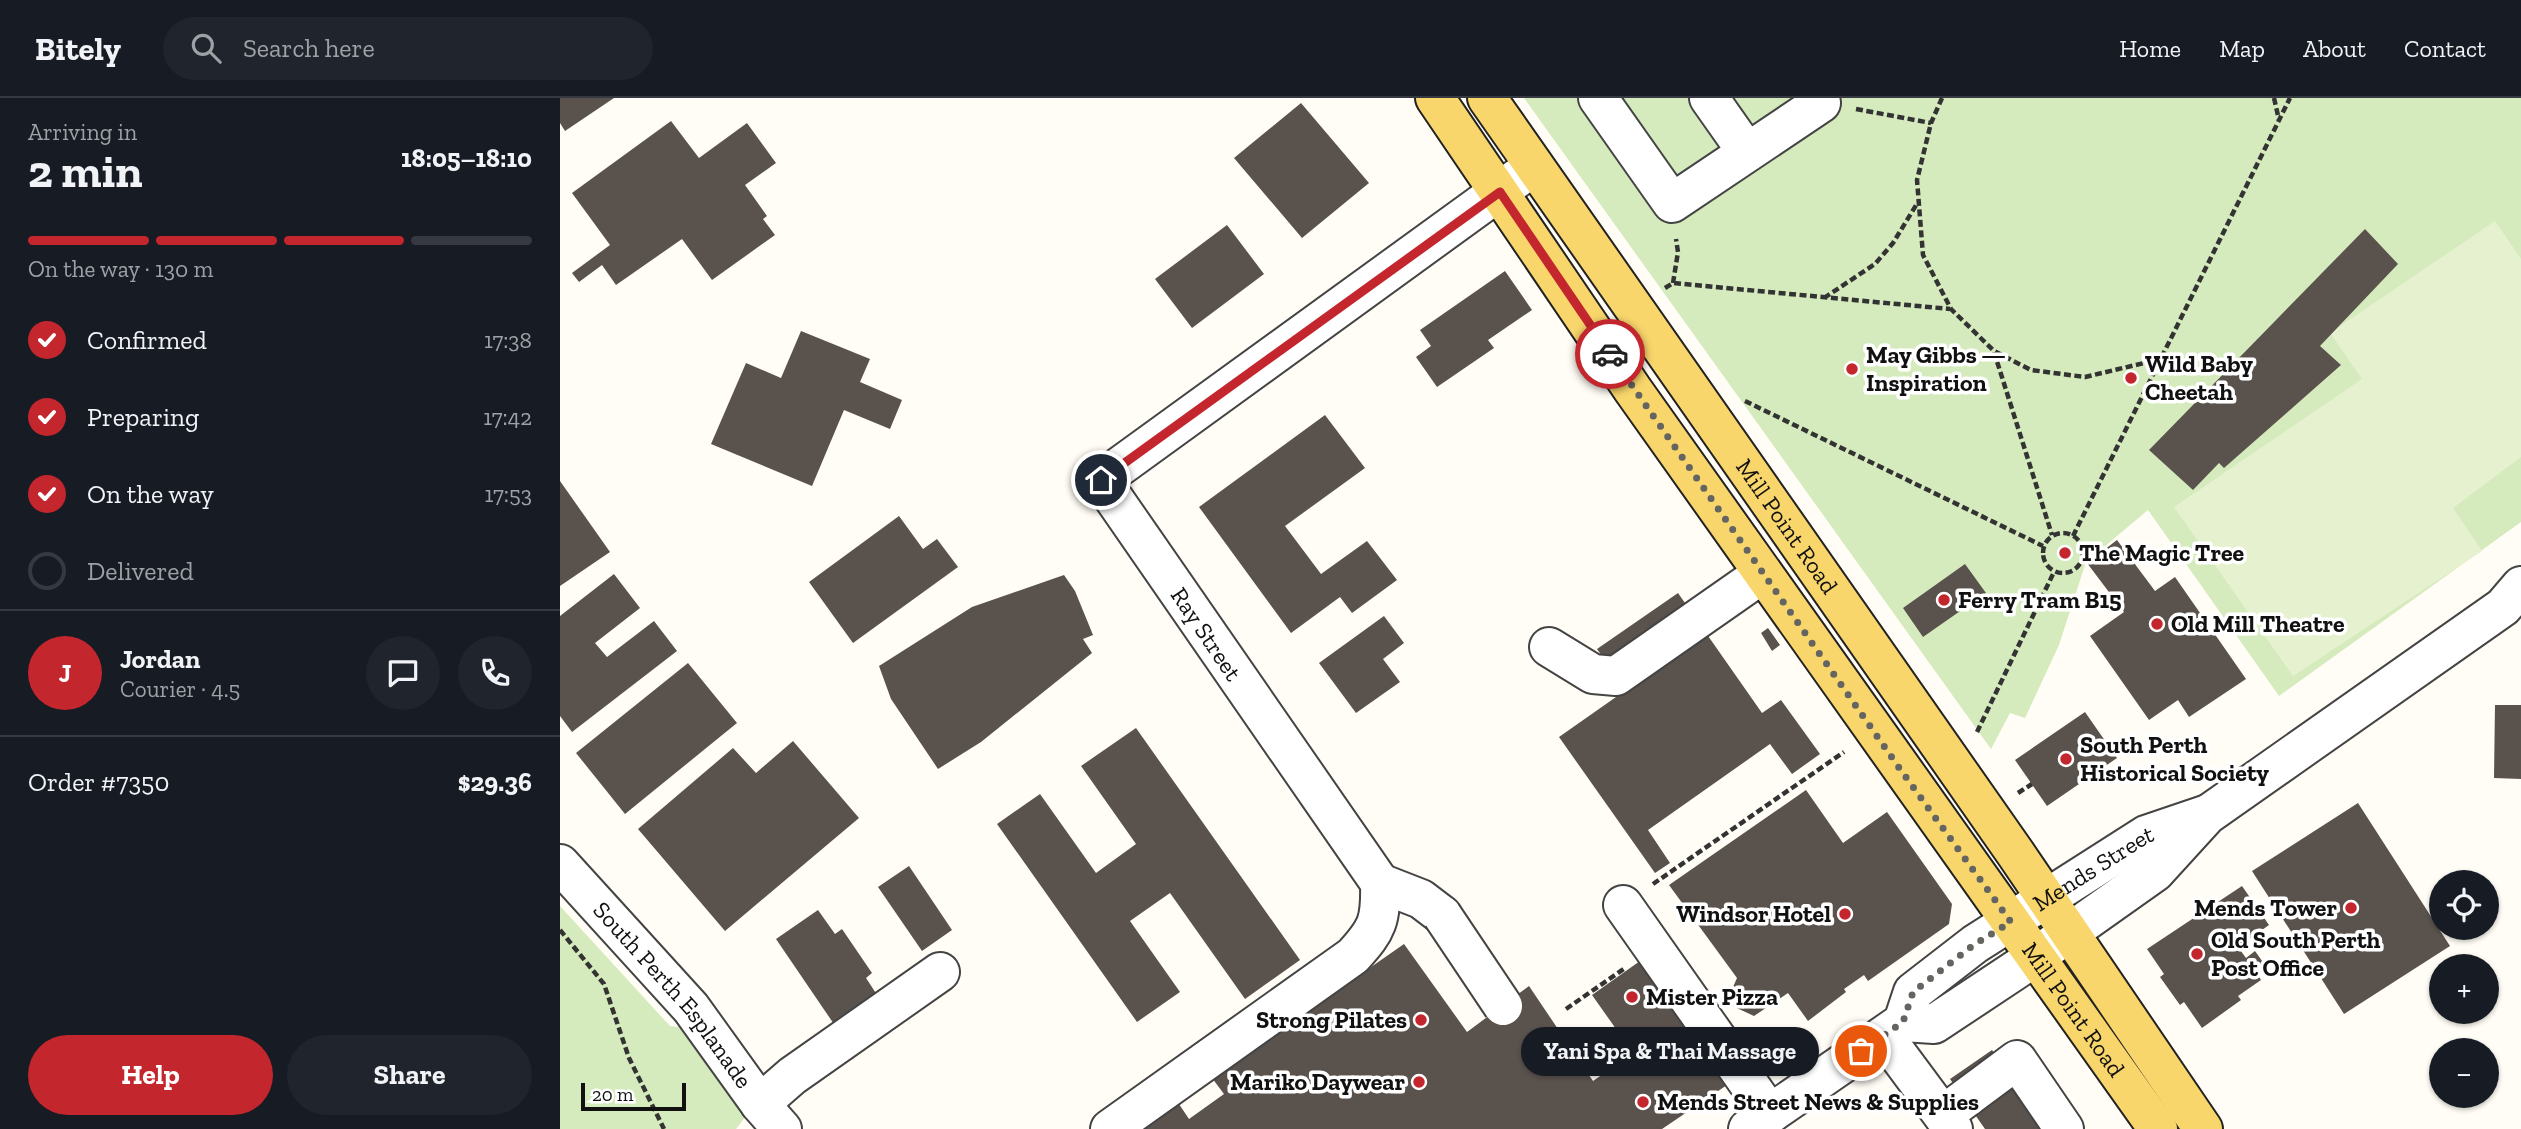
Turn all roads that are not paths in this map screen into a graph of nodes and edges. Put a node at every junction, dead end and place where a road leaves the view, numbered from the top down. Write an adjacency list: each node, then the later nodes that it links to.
1 (1435, 98): 8 (main road, Mill Point Road)
2 (1487, 98): 7 (main road, Mill Point Road)
3 (1598, 98): 6 (street)
4 (1709, 98): 6 (street)
5 (1819, 101): 6 (street)
6 (1747, 152)
7 (1534, 166): 8 (street); 15 (main road, Mill Point Road)
8 (1500, 192): 9 (main road, Mill Point Road); 14 (street, Ray Street)
9 (1762, 574): 11 (street); 17 (main road, Mill Point Road)
10 (2515, 598): 12 (street, Mends Street)
11 (1549, 647)
12 (2207, 815): 15 (street, Mends Street); 18 (street, Mends Street)
13 (560, 864): 23 (street, South Perth Esplanade)
14 (1380, 883): 21 (street, bridge); 26 (street)
15 (2047, 900): 17 (street, Mends Street); 18 (main road, Mill Point Road)
16 (1623, 905): 24 (street)
17 (2011, 922): 19 (main road, Mill Point Road); 22 (street, Mends Street)
18 (2068, 934): 19 (street, Mends Street); 29 (main road, Mill Point Road)
19 (2035, 957): 22 (street, Mends Street); 28 (main road, Mill Point Road)
20 (940, 972): 23 (street)
21 (1503, 1006)
22 (1893, 1029): 24 (street); 25 (street)
23 (771, 1116)
24 (1759, 1121)
25 (1948, 1122): 27 (street)
26 (1110, 1129)
27 (2064, 1129)
28 (2158, 1129)
29 (2203, 1129)

